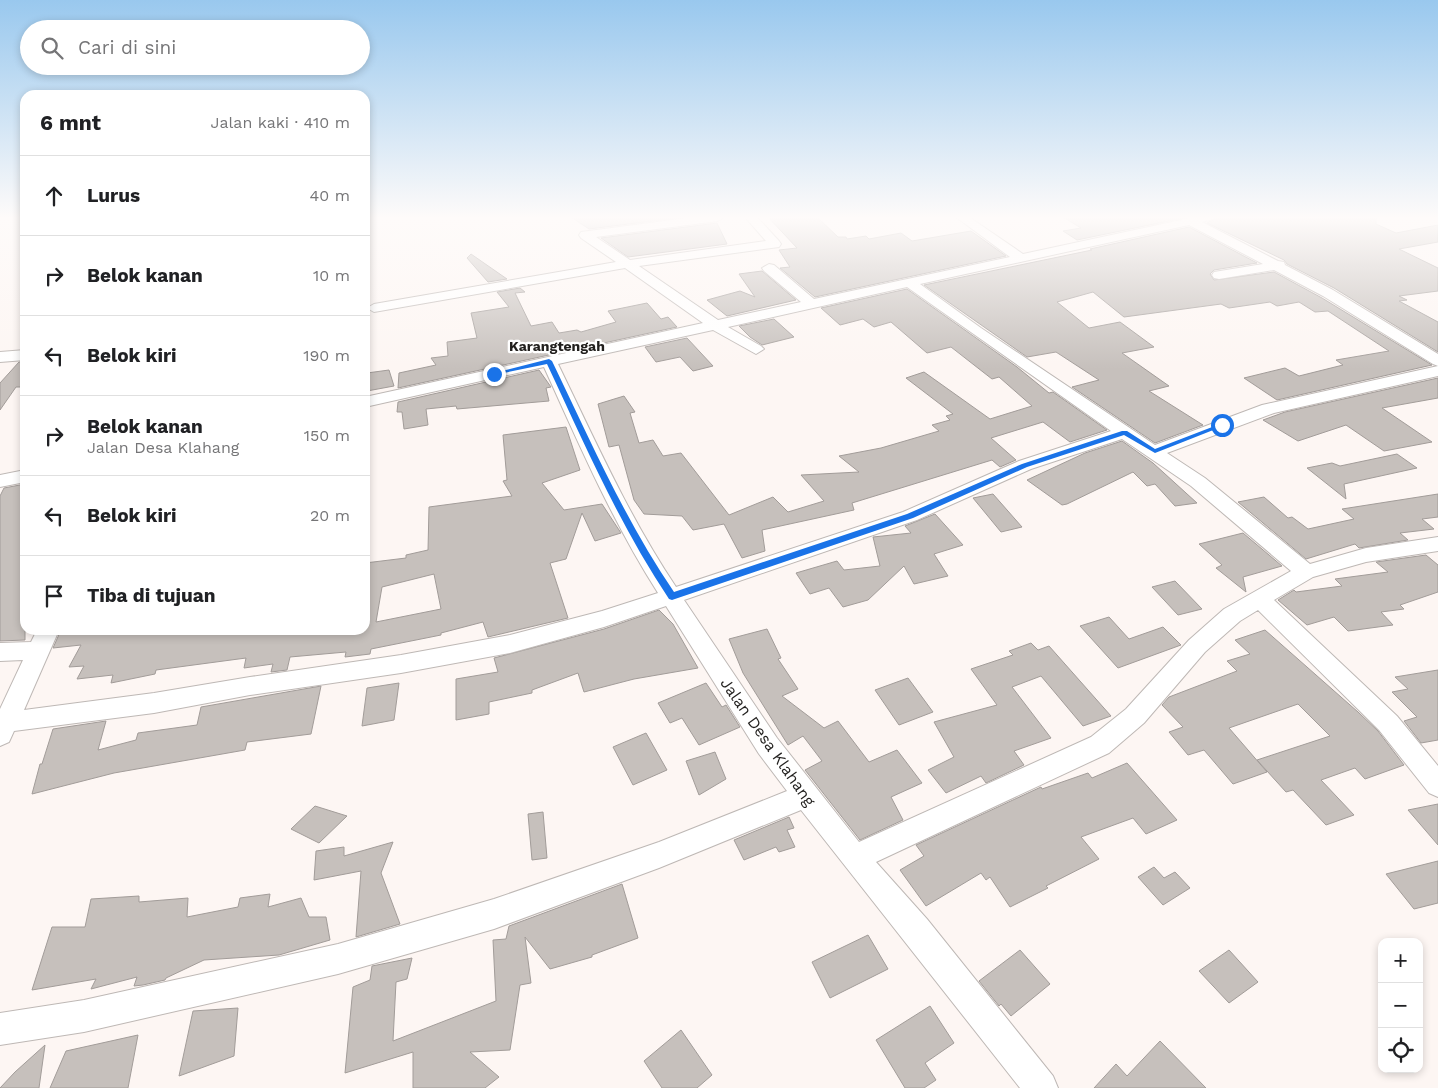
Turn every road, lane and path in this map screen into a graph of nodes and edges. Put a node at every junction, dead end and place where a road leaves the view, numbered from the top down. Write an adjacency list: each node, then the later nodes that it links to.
1 (606, 268): 10 (street)
2 (633, 268): 11 (street)
3 (769, 268): 9 (street)
4 (977, 268): 8 (street)
5 (1263, 268): 7 (street)
6 (1284, 268): 16 (street)
7 (1220, 275)
8 (910, 283): 9 (street); 19 (street)
9 (810, 303): 11 (street)
10 (374, 308)
11 (715, 325): 12 (street); 15 (street)
12 (756, 349)
13 (20, 355): 14 (street)
14 (0, 357)
15 (549, 361): 18 (street); 25 (street, Jalan Desa Klahang)
16 (1438, 361)
17 (1438, 371): 20 (street)
18 (370, 401)
19 (1125, 432): 20 (street); 25 (street)
20 (1155, 451): 24 (street)
21 (20, 477): 22 (street)
22 (0, 481)
23 (1438, 544): 24 (street)
24 (1306, 572): 26 (street)
25 (672, 596): 29 (street); 31 (street, Jalan Desa Klahang)
26 (1260, 599): 30 (street); 32 (street)
27 (43, 640): 28 (street); 29 (street)
28 (0, 652)
29 (3, 728)
30 (1438, 785)
31 (806, 796): 32 (street, Jalan Desa Klahang); 33 (street)
32 (854, 858): 34 (street, Jalan Desa Klahang)
33 (0, 1029)
34 (1041, 1088)

